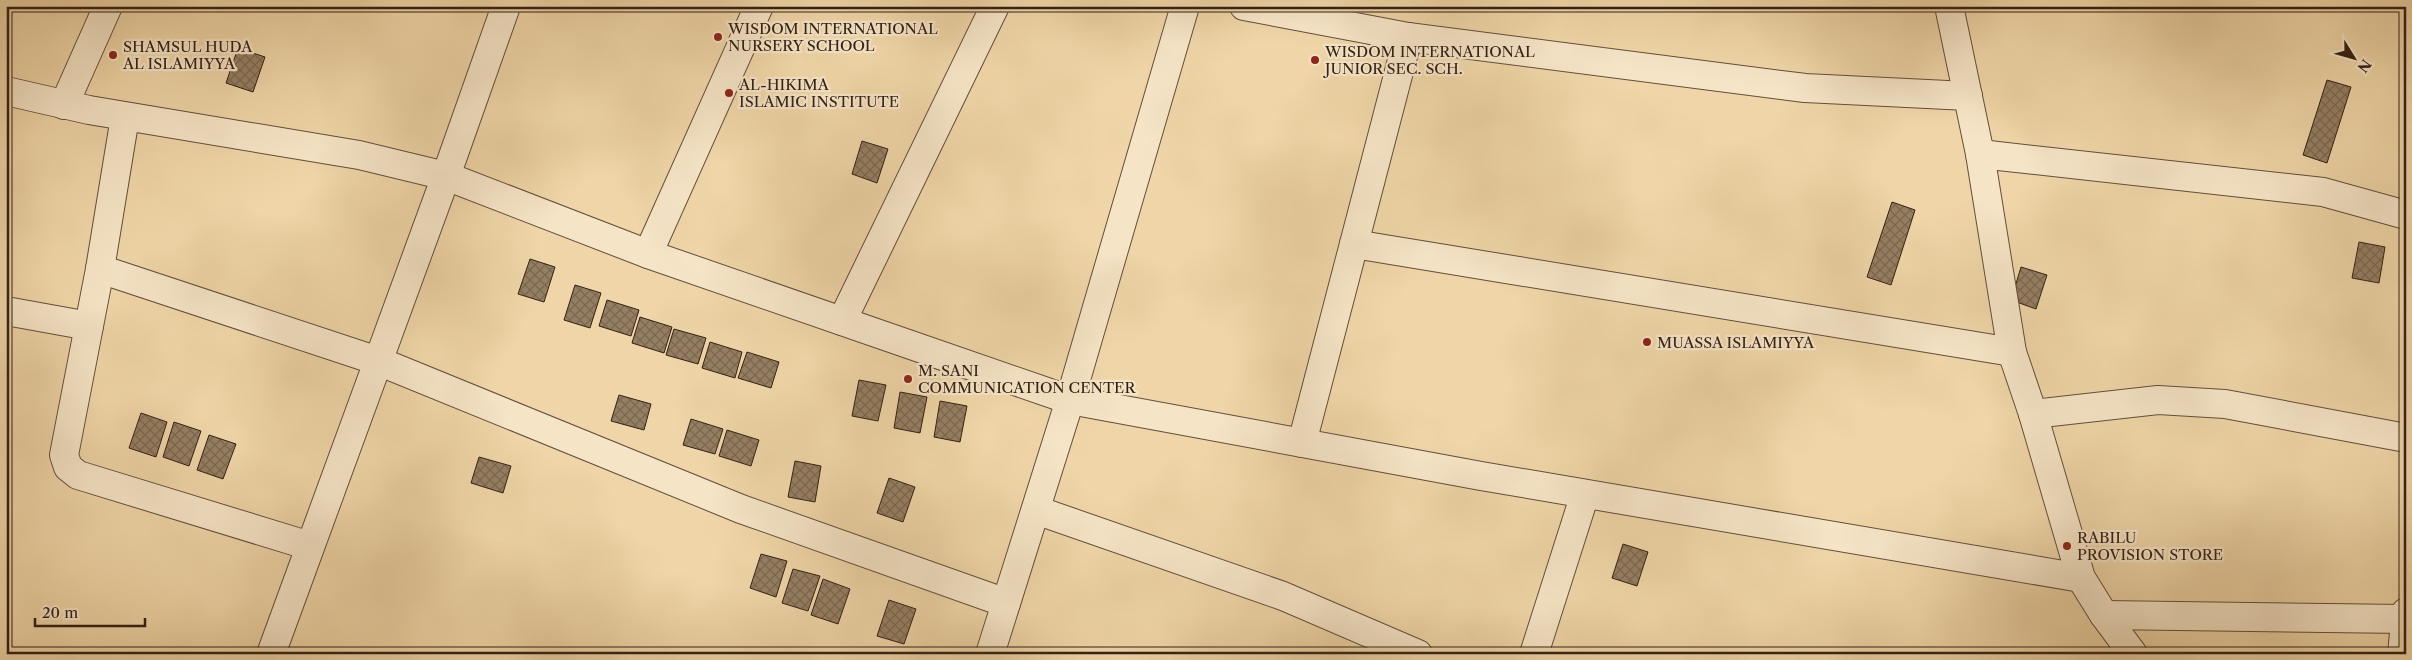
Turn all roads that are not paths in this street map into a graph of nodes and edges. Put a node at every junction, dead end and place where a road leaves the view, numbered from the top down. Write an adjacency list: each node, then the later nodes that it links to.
1 (108, 6): 11 (street)
2 (506, 6): 14 (street)
3 (758, 6): 17 (street)
4 (995, 6): 20 (street)
5 (1185, 6): 24 (street)
6 (1244, 6): 8 (street)
7 (1949, 6): 10 (street)
8 (1408, 37): 10 (street); 16 (street)
9 (6, 91): 11 (street)
10 (1968, 96): 13 (street)
11 (64, 105): 12 (street)
12 (125, 117): 14 (street); 18 (street)
13 (1980, 154): 15 (street); 22 (street)
14 (446, 176): 17 (street); 23 (street)
15 (2406, 215)
16 (1354, 244): 22 (street); 27 (street)
17 (648, 254): 20 (street)
18 (100, 269): 21 (street); 23 (street)
19 (6, 311): 21 (street)
20 (842, 321): 24 (street)
21 (89, 326): 30 (street)
22 (2012, 352): 25 (street)
23 (378, 362): 30 (street); 32 (street)
24 (1070, 400): 27 (street); 29 (street)
25 (2033, 414): 26 (street); 31 (street)
26 (2406, 438)
27 (1302, 443): 28 (street)
28 (1585, 494): 31 (street); 39 (street)
29 (1036, 510): 32 (street); 38 (street)
30 (310, 546): 36 (street)
31 (2082, 578): 33 (street)
32 (1006, 603): 37 (street)
33 (2104, 615): 34 (street); 35 (street)
34 (2405, 615): 40 (street)
35 (2123, 648)
36 (271, 654)
37 (990, 654)
38 (1418, 654)
39 (1534, 654)
40 (2402, 654)

